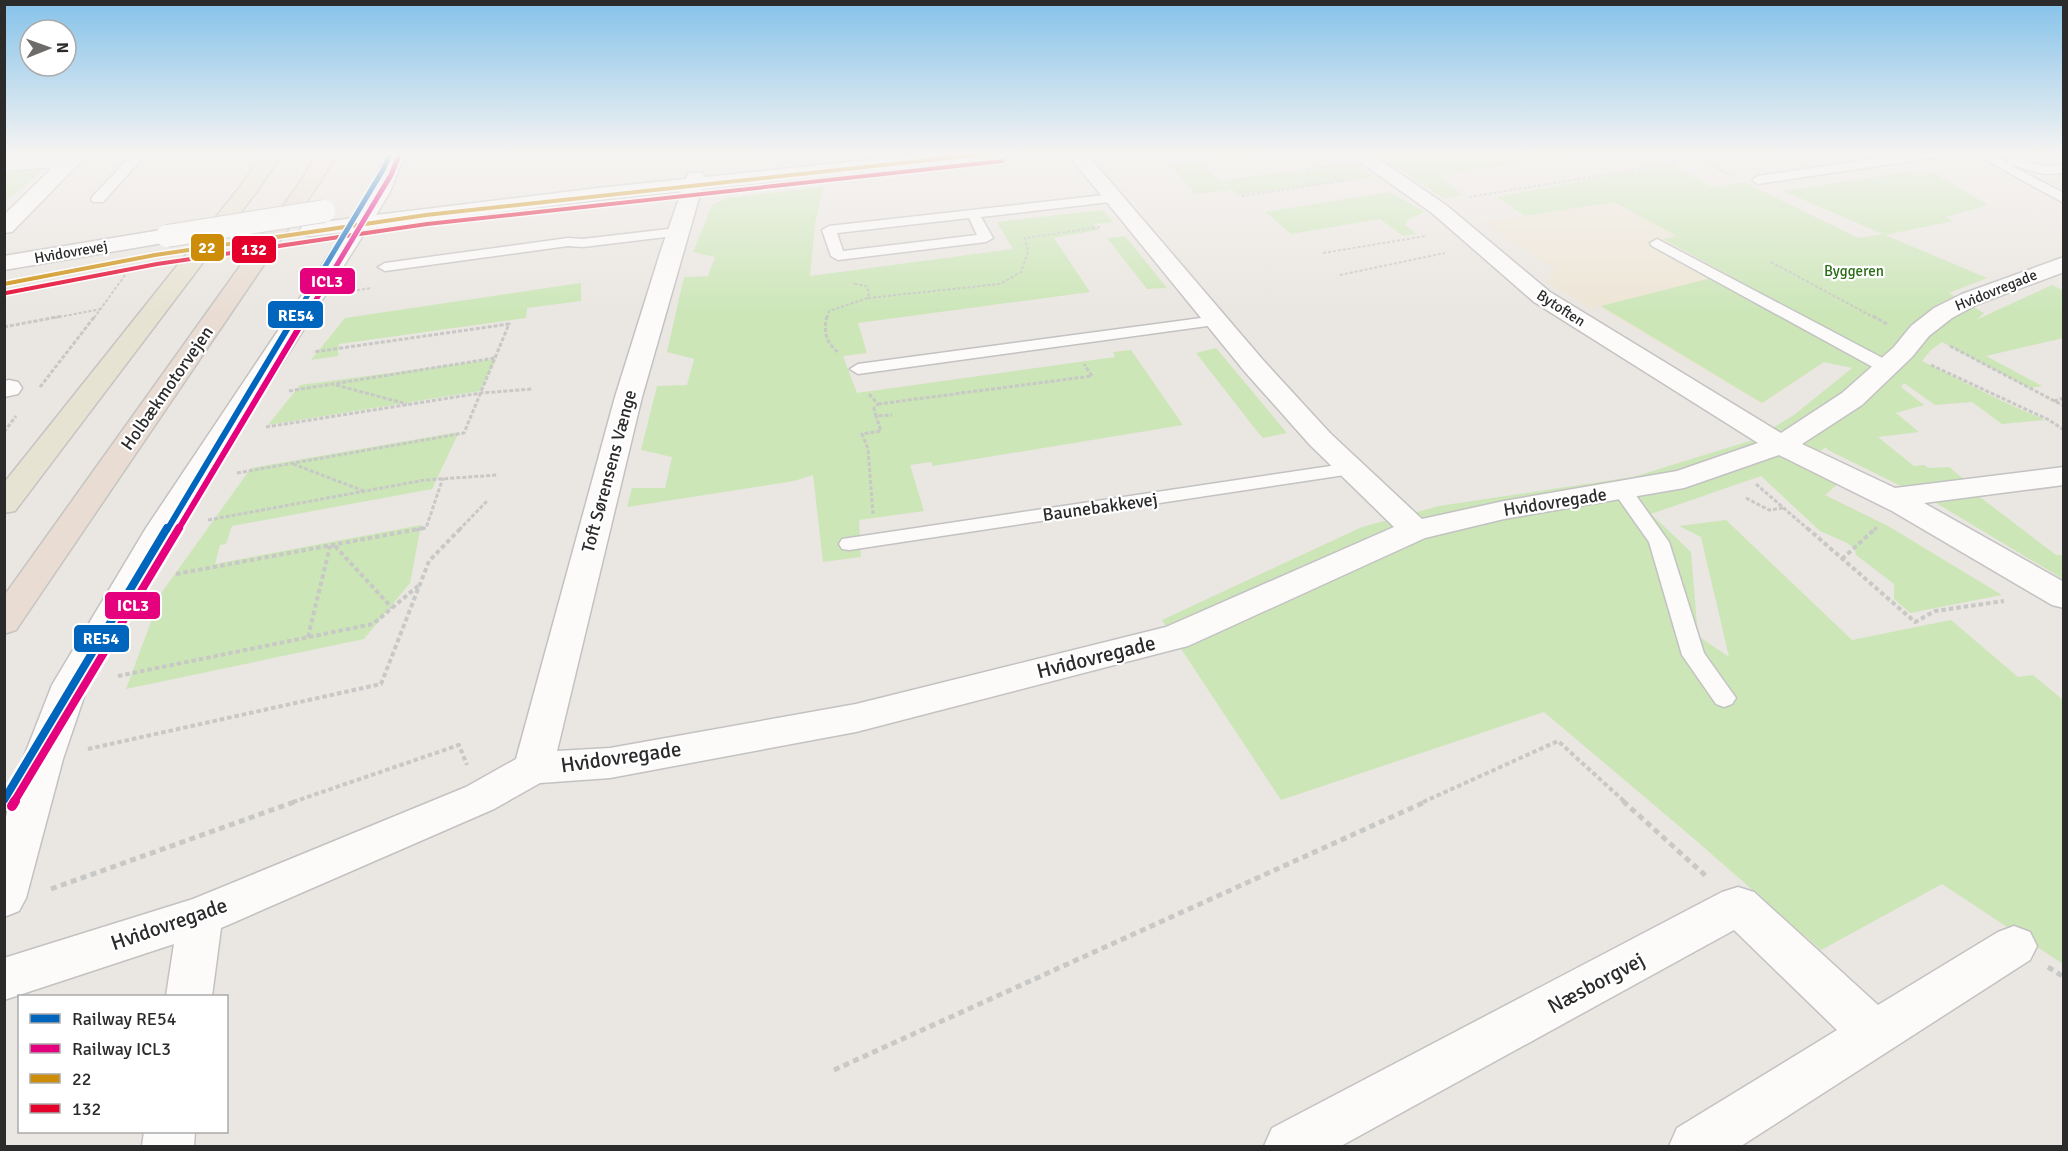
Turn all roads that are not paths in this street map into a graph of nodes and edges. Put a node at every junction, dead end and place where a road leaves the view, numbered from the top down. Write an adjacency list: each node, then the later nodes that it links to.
1 (26, 206): 12 (street)
2 (235, 206): 28 (main road)
3 (293, 206): 32 (highway, Holbækmotorvejen)
4 (372, 206): 11 (street)
5 (469, 206): 11 (street, Hvidovrevej)
6 (685, 206): 13 (street, Toft Sørensens Vænge)
7 (1046, 206): 10 (lane)
8 (1120, 206): 20 (street)
9 (1432, 206): 23 (street, Bytoften)
10 (973, 214): 10 (lane)
11 (366, 215): 15 (street, Hvidovrevej); 15 (street, Hvidovrevej, bridge); 35 (street)
12 (4, 227)
13 (677, 232): 17 (lane); 34 (street, Toft Sørensens Vænge)
14 (1657, 243): 21 (lane)
15 (153, 250): 16 (street, Hvidovrevej); 19 (street, Hvidovrevej)
16 (4, 263)
17 (385, 267)
18 (2057, 271): 21 (street, Hvidovregade)
19 (4, 284)
20 (1216, 321): 22 (lane); 24 (street)
21 (1906, 347): 23 (street, Hvidovregade)
22 (858, 369)
23 (1781, 445): 26 (street, Hvidovregade); 27 (street)
24 (1351, 469): 29 (street); 30 (lane, Baunebakkevej)
25 (2064, 476): 27 (street)
26 (1623, 491): 29 (street, Hvidovregade); 33 (lane)
27 (1897, 501): 31 (street)
28 (4, 504)
29 (1415, 530): 34 (street, Hvidovregade)
30 (849, 544)
31 (2060, 596)
32 (4, 622)
33 (1725, 698)
34 (533, 768): 36 (street, Hvidovregade)
35 (4, 898)
36 (200, 915): 38 (street, Hvidovregade); 39 (street)
37 (2014, 946): 40 (street)
38 (4, 979)
39 (189, 995)
40 (1874, 1033): 41 (street, Næsborgvej); 42 (street)
41 (1290, 1146)
42 (1695, 1146)

